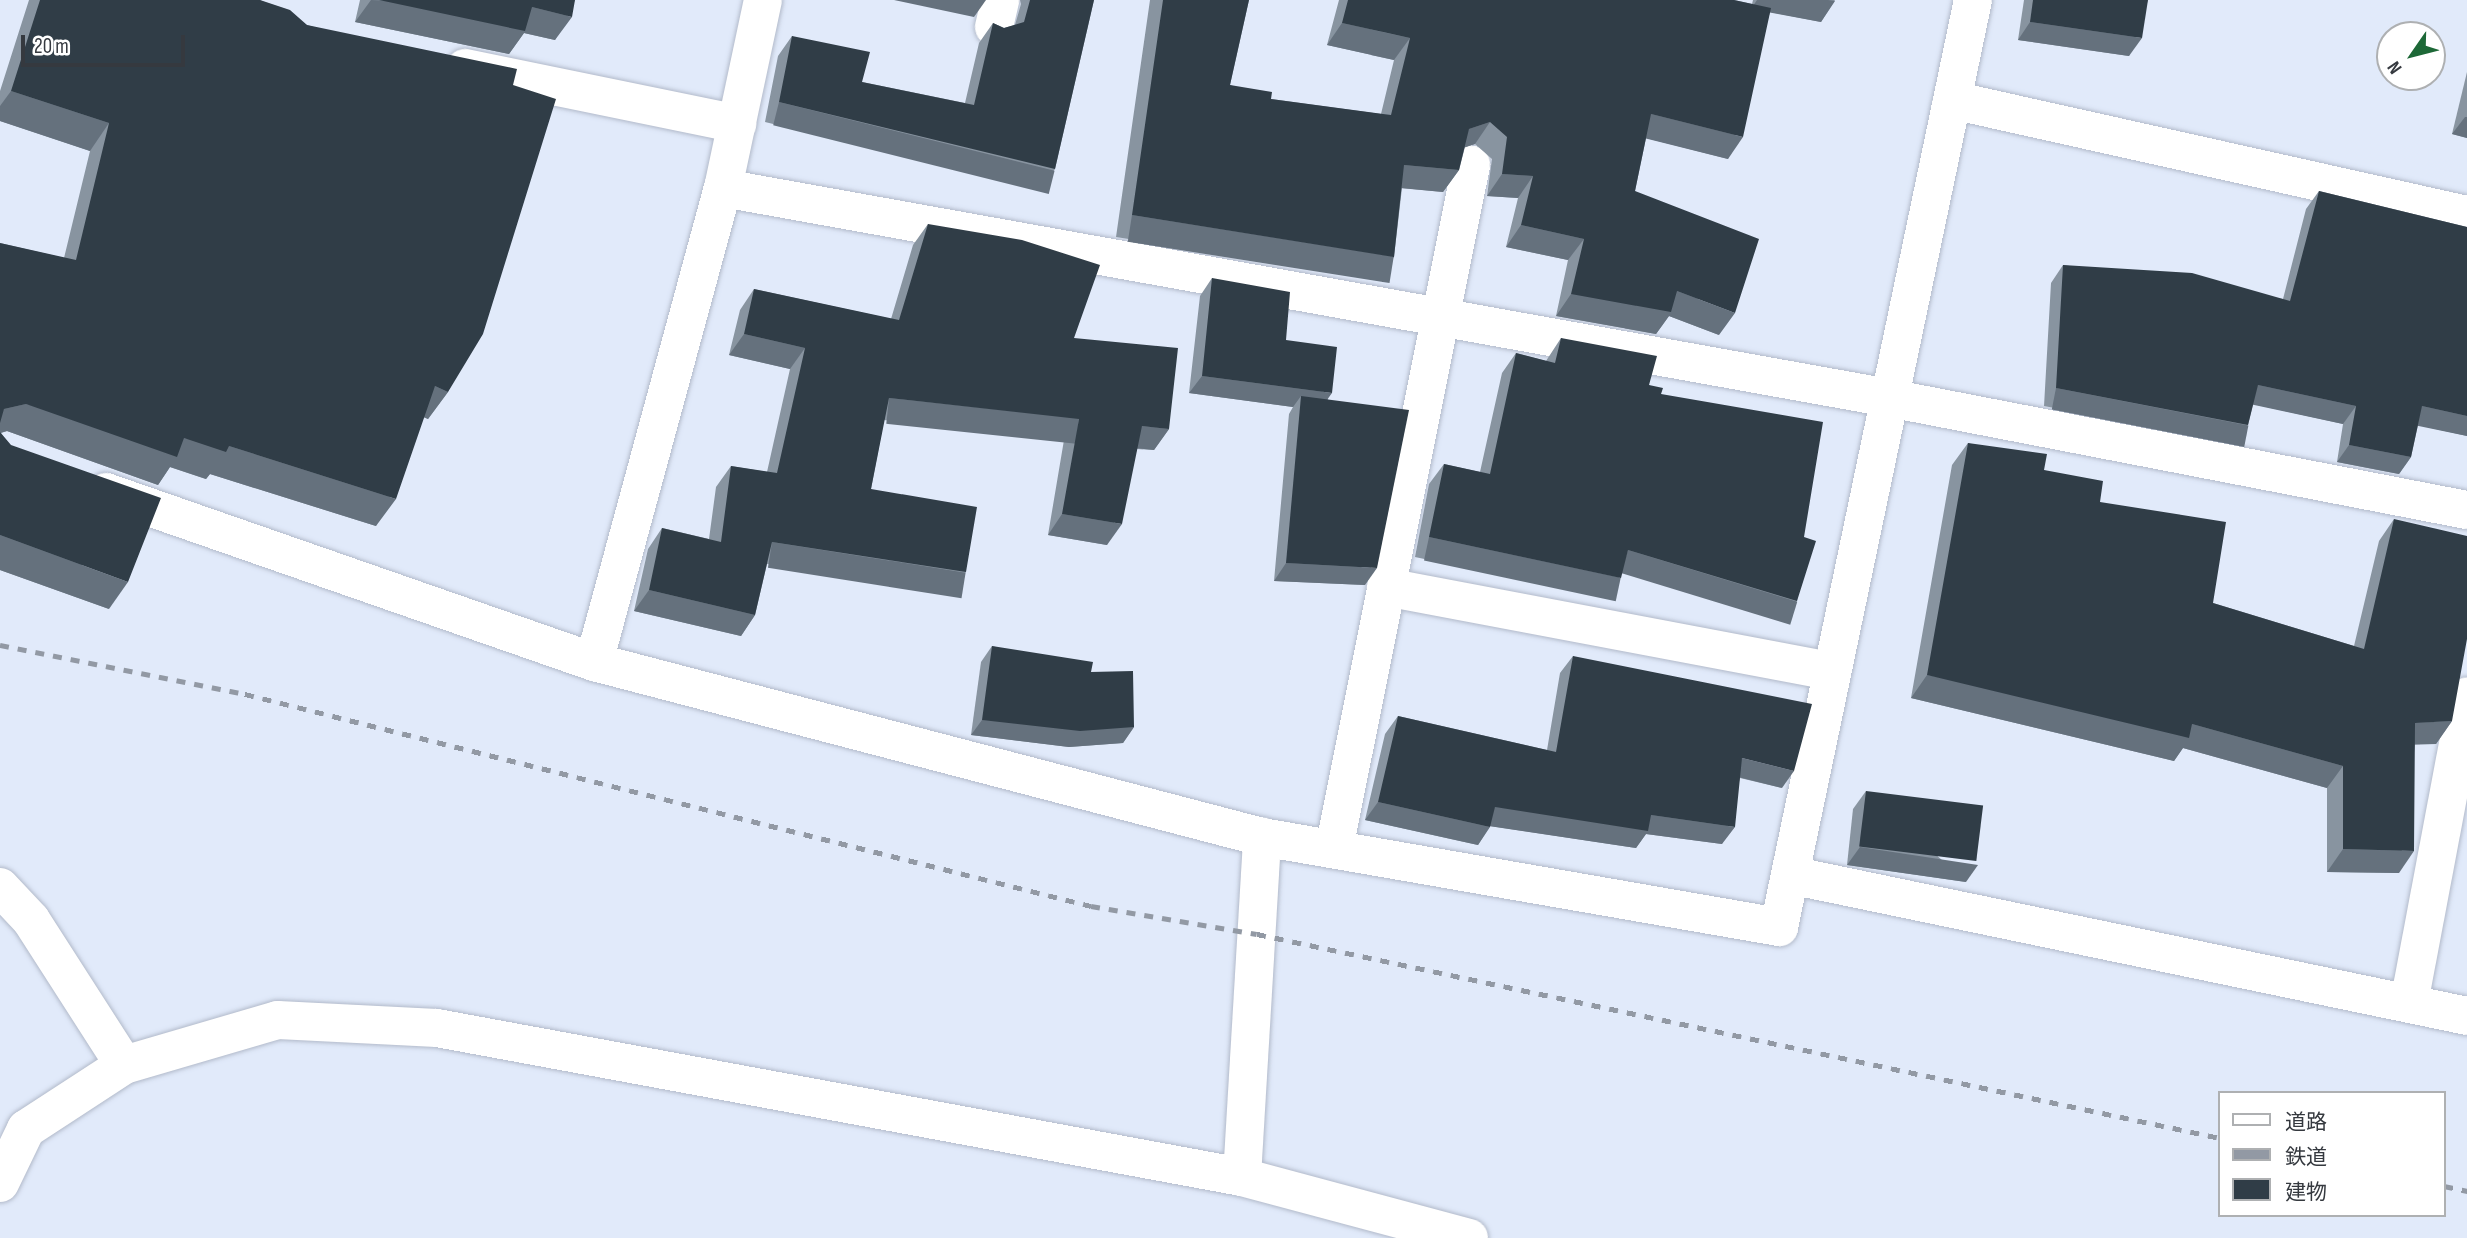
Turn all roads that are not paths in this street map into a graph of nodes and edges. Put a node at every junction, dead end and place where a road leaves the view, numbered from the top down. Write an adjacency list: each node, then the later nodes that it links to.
1 (763, 0): 5 (street)
2 (1973, 0): 4 (street)
3 (427, 60): 5 (street)
4 (1952, 100): 8 (street); 10 (street)
5 (737, 124): 7 (street)
6 (1471, 165): 9 (street)
7 (723, 188): 9 (street); 14 (street)
8 (2467, 215)
9 (1437, 317): 10 (street); 13 (street)
10 (1889, 398): 12 (street); 15 (street)
11 (77, 481): 14 (street)
12 (2467, 510)
13 (1386, 587): 15 (street); 18 (street)
14 (594, 662): 17 (street)
15 (1832, 671): 19 (street)
16 (2467, 695): 21 (street)
17 (1262, 837): 18 (street); 24 (street)
18 (1334, 849): 19 (street)
19 (1790, 875): 21 (street)
20 (0, 887): 23 (street)
21 (2409, 1003): 22 (street)
22 (2467, 1016)
23 (124, 1065): 24 (street); 25 (street)
24 (1242, 1177): 26 (street)
25 (0, 1183)
26 (1469, 1238)

